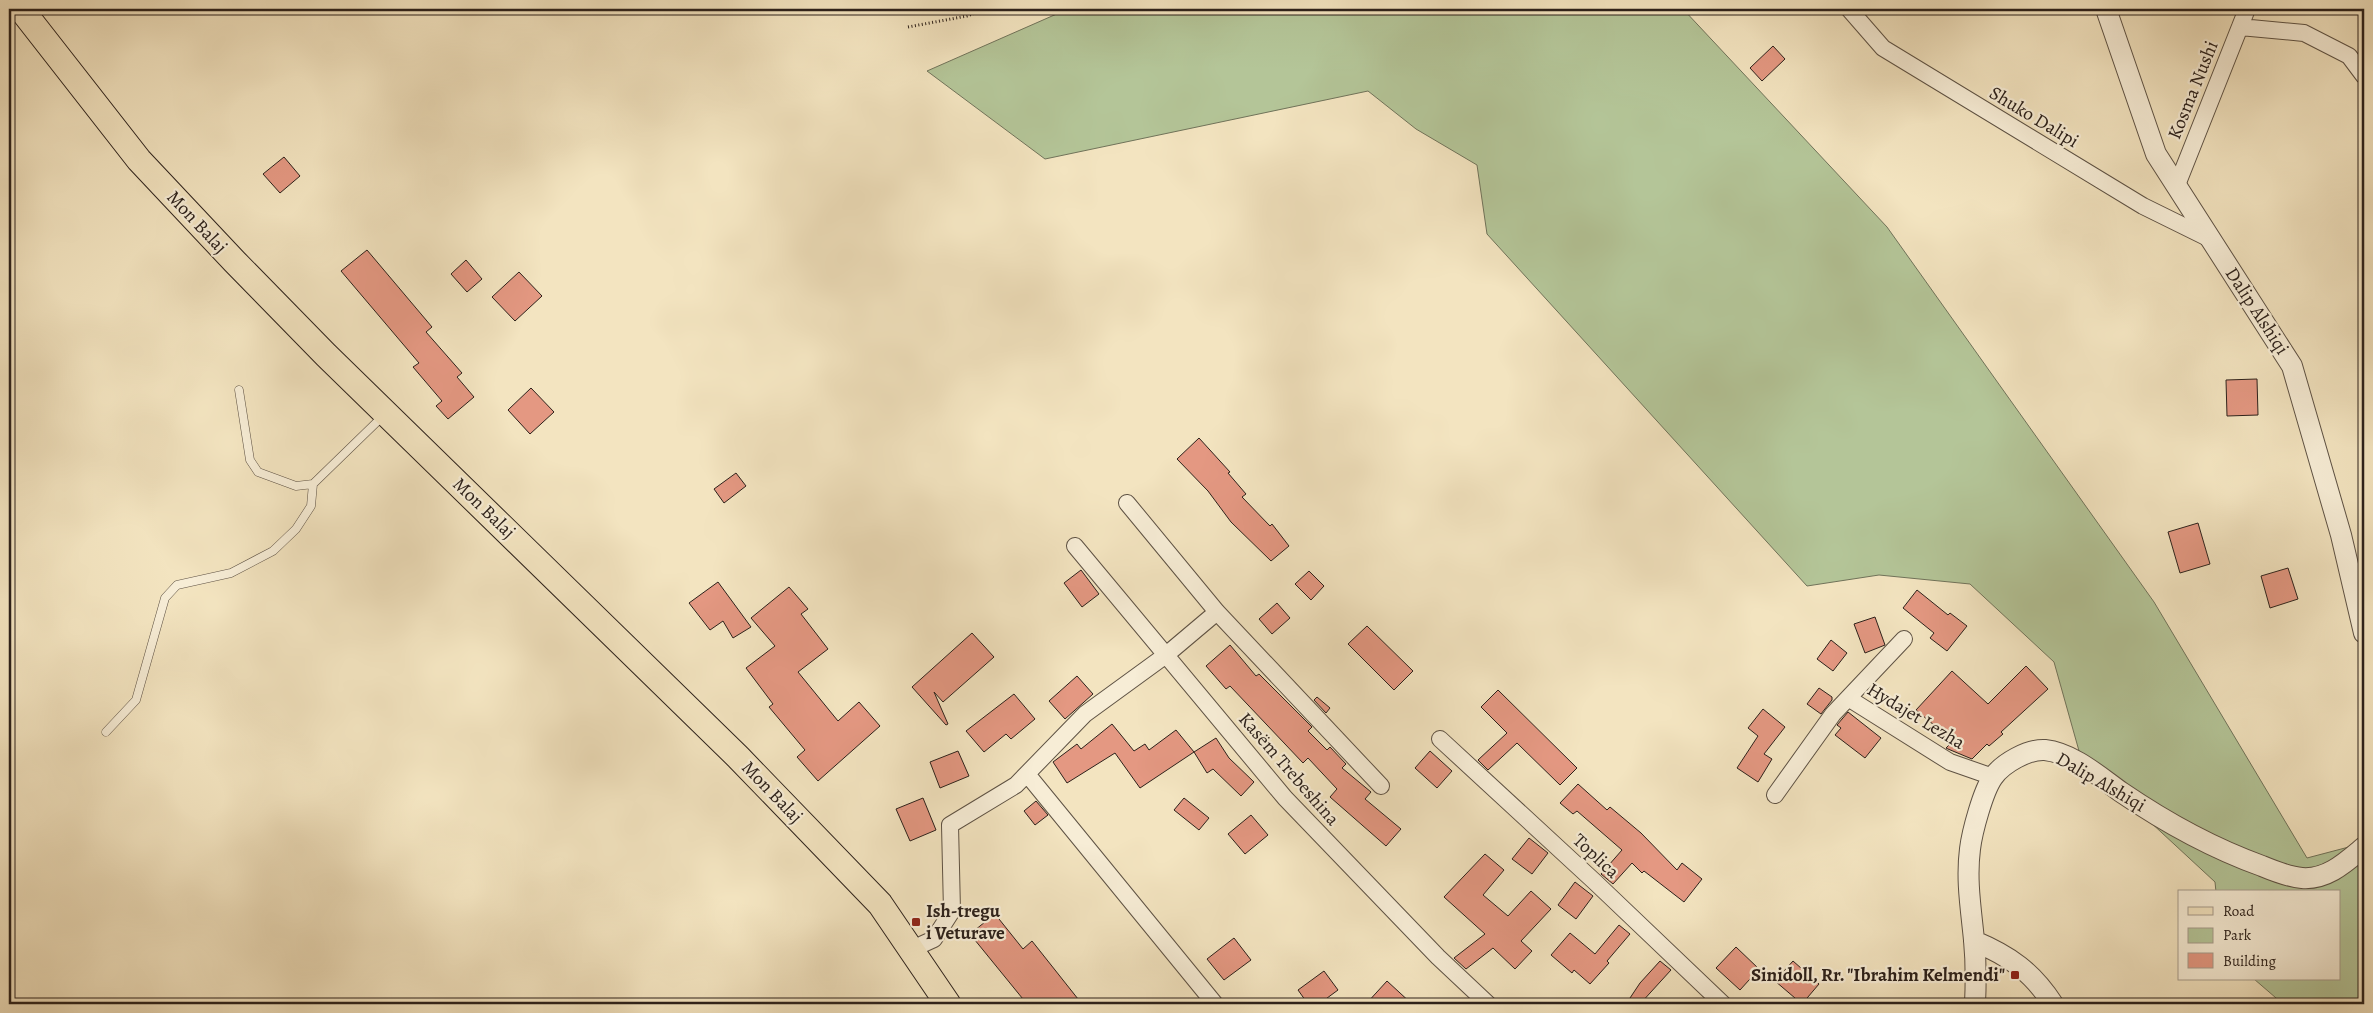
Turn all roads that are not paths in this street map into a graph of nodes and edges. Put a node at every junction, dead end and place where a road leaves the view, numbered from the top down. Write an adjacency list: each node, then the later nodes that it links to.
1 (21, 9): 10 (main road, Mon Balaj)
2 (1849, 9): 8 (street, Shuko Dalipi)
3 (2106, 9): 7 (street, Dalip Alshiqi)
4 (2248, 9): 5 (street, Kosma Nushi)
5 (2240, 27): 6 (street); 7 (street, Kosma Nushi)
6 (2364, 76)
7 (2177, 185): 8 (street, Dalip Alshiqi)
8 (2212, 240): 15 (street, Dalip Alshiqi)
9 (239, 390): 11 (lane)
10 (386, 413): 11 (lane); 27 (main road, Mon Balaj)
11 (313, 484): 19 (lane)
12 (1127, 502): 14 (street)
13 (1074, 546): 17 (street, Kasëm Trebeshina)
14 (1217, 612): 17 (street); 23 (street)
15 (2364, 633)
16 (1904, 639): 18 (street, Hydajet Lezha)
17 (1166, 655): 21 (street); 30 (street, Kasëm Trebeshina)
18 (1848, 698): 22 (street, Hydajet Lezha); 24 (street, Hydajet Lezha)
19 (106, 732)
20 (1440, 740): 31 (street, Toplica)
21 (1027, 774): 27 (street); 29 (street)
22 (1993, 777): 25 (street, Dalip Alshiqi); 26 (street, Dalip Alshiqi)
23 (1381, 786)
24 (1775, 795)
25 (2364, 847)
26 (1974, 941): 32 (street, Dalip Alshiqi); 33 (street)
27 (914, 952): 28 (main road, Mon Balaj)
28 (948, 1004)
29 (1215, 1004)
30 (1488, 1004)
31 (1723, 1004)
32 (1975, 1004)
33 (2053, 1004)

